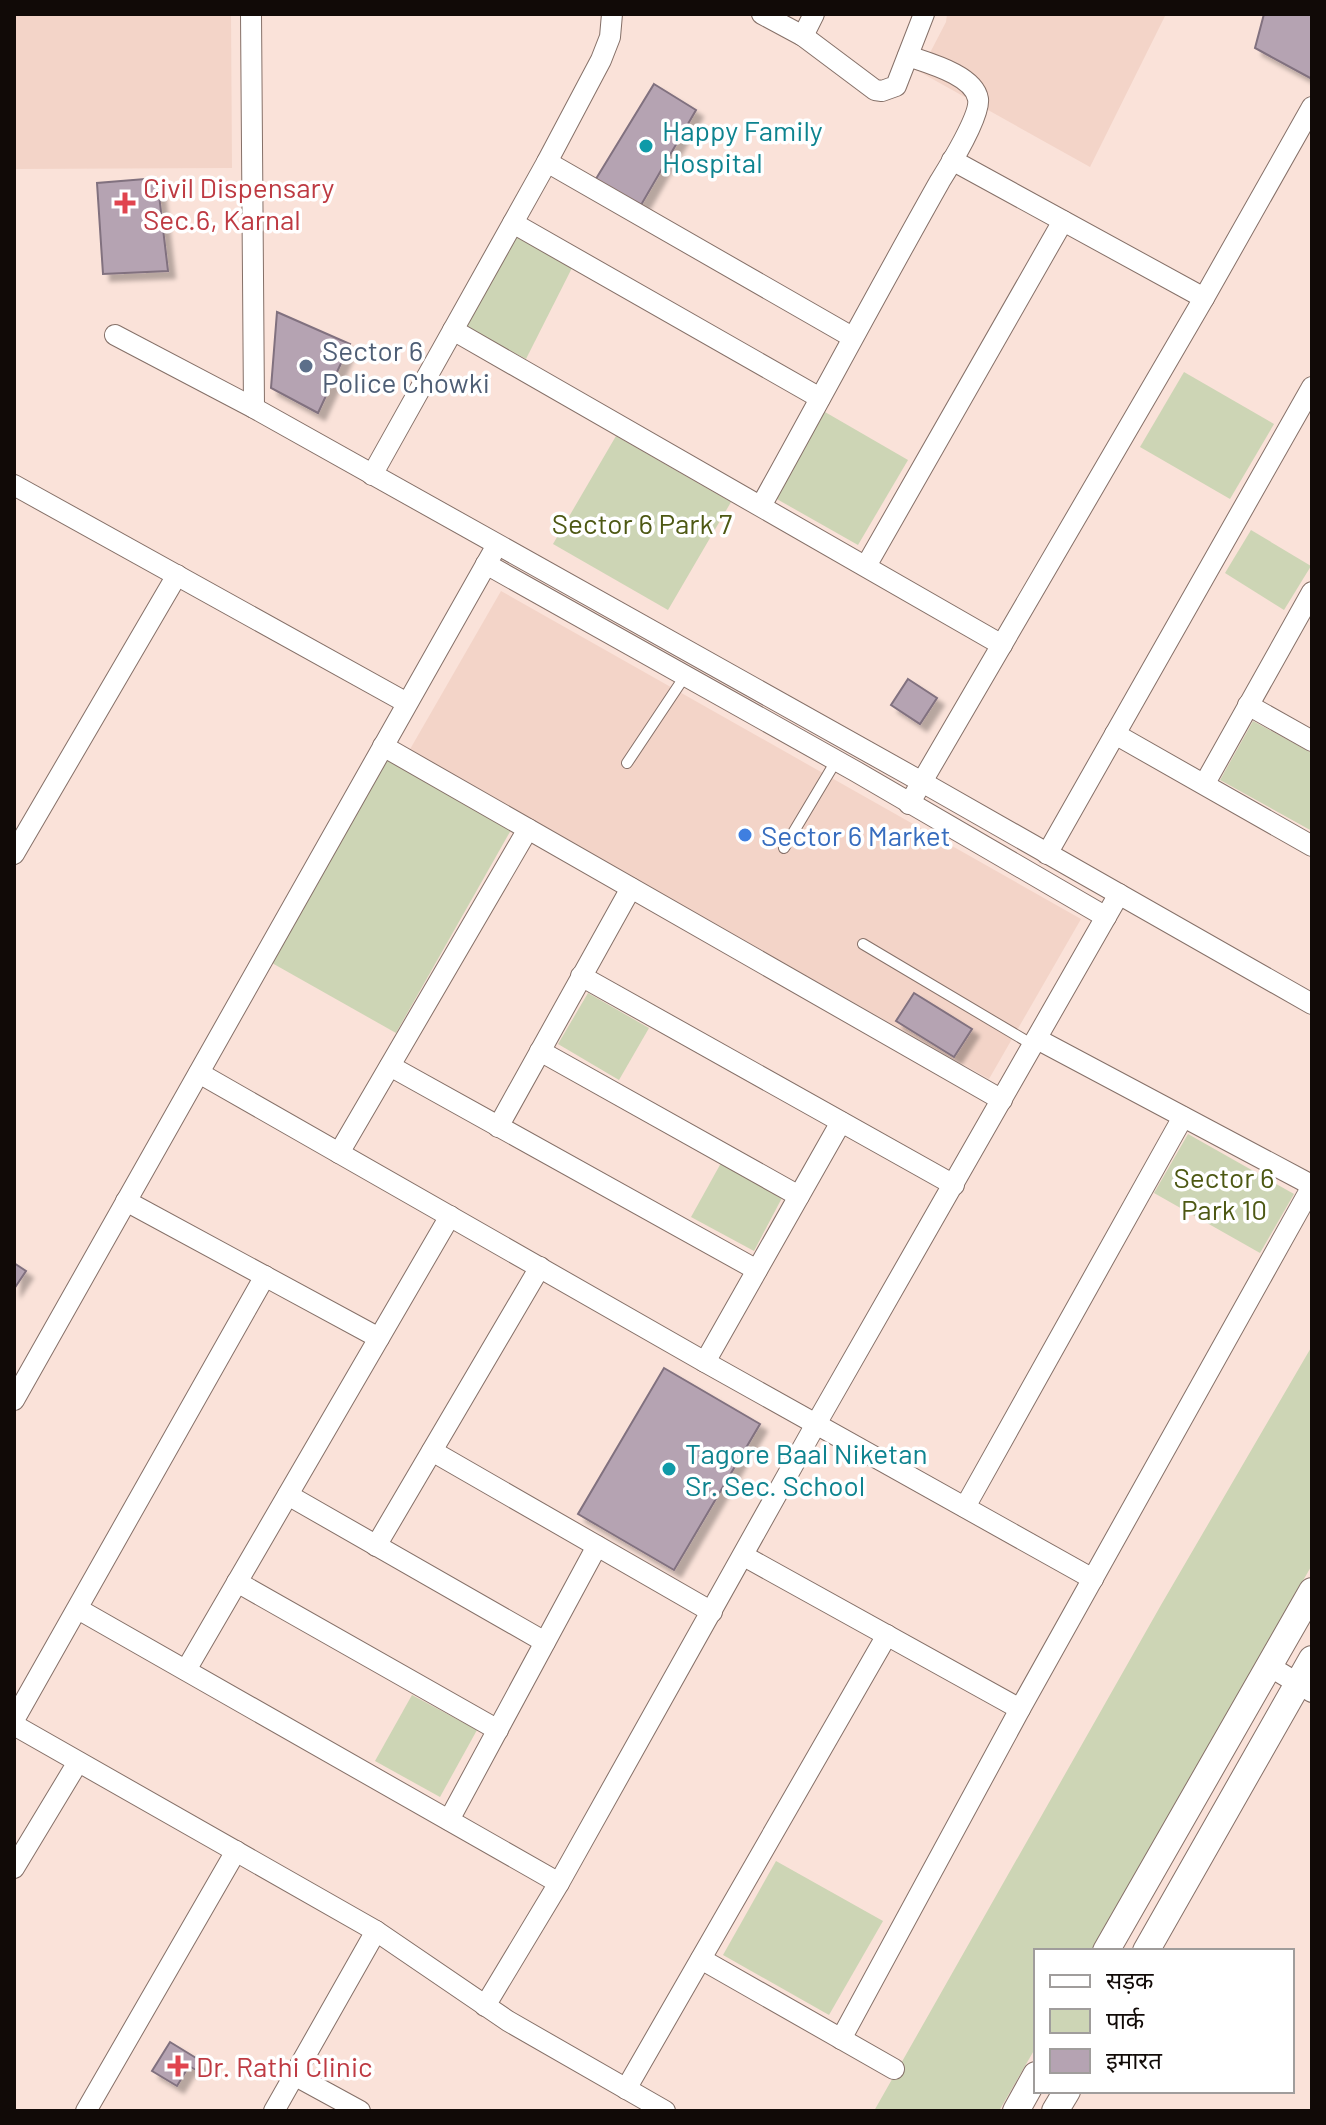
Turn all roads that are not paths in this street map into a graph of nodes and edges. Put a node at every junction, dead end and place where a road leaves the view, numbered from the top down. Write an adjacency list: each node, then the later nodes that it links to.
1 (251, 14): 19 (street)
2 (612, 14): 10 (street)
3 (762, 14): 6 (street)
4 (814, 14): 6 (street)
5 (924, 14): 7 (street)
6 (803, 36): 7 (street)
7 (908, 56): 9 (street)
8 (1312, 107): 13 (street)
9 (952, 160): 11 (street); 16 (street)
10 (547, 162): 12 (street); 16 (street)
11 (1063, 221): 13 (street); 25 (street)
12 (513, 223): 14 (street); 18 (street)
13 (1204, 298): 28 (street)
14 (453, 330): 20 (street); 22 (street)
15 (115, 335): 19 (street)
16 (852, 337): 18 (street)
17 (1312, 387): 33 (street)
18 (820, 398): 22 (street)
19 (254, 408): 20 (street)
20 (372, 475): 23 (street)
21 (14, 485): 26 (street)
22 (761, 506): 25 (street)
23 (497, 545): 24 (street); 29 (street)
24 (486, 564): 30 (street); 31 (street)
25 (866, 566): 28 (street)
26 (177, 575): 31 (street); 44 (street)
27 (1312, 592): 32 (street)
28 (1002, 645): 38 (street)
29 (696, 657): 30 (lane); 38 (street)
30 (684, 677): 36 (street); 37 (lane)
31 (407, 703): 35 (street)
32 (1248, 705): 34 (street); 39 (street)
33 (1115, 734): 39 (street); 45 (street)
34 (1312, 741)
35 (383, 746): 41 (street); 55 (street)
36 (836, 761): 40 (street); 43 (lane)
37 (627, 763)
38 (922, 782): 40 (street); 45 (street)
39 (1205, 783): 42 (street)
40 (909, 804): 48 (street)
41 (528, 829): 46 (street); 54 (street)
42 (1312, 846)
43 (784, 848)
44 (14, 854)
45 (1047, 854): 47 (street)
46 (631, 888): 50 (street); 56 (street)
47 (1119, 894): 48 (street); 51 (street)
48 (1106, 917): 52 (street)
49 (863, 944): 52 (lane)
50 (581, 976): 53 (street); 58 (street)
51 (1312, 1004)
52 (1035, 1042): 56 (street); 57 (street)
53 (540, 1051): 59 (street); 62 (street)
54 (390, 1066): 59 (street); 60 (street)
55 (199, 1073): 60 (street); 63 (street)
56 (1002, 1100): 61 (street)
57 (1183, 1117): 74 (street); 78 (street)
58 (841, 1122): 61 (street); 62 (street)
59 (498, 1127): 66 (street)
60 (339, 1153): 64 (street)
61 (954, 1185): 71 (street)
62 (799, 1196): 66 (street)
63 (126, 1201): 67 (street); 70 (street)
64 (450, 1216): 65 (street); 68 (street)
65 (540, 1267): 69 (street); 72 (street)
66 (757, 1270): 69 (street)
67 (265, 1276): 68 (street); 81 (street)
68 (379, 1338): 73 (street)
69 (705, 1362): 71 (street)
70 (14, 1400)
71 (816, 1424): 74 (street); 77 (street)
72 (432, 1451): 75 (street); 76 (street)
73 (288, 1495): 75 (street); 79 (street)
74 (965, 1507): 78 (street)
75 (376, 1546): 84 (street)
76 (597, 1546): 82 (street); 84 (street)
77 (744, 1556): 82 (street); 83 (street)
78 (1093, 1579): 89 (street)
79 (237, 1582): 87 (street); 91 (street)
80 (1312, 1591): 86 (street)
81 (78, 1609): 87 (street); 90 (street)
82 (712, 1612): 96 (street)
83 (887, 1635): 89 (street); 100 (street)
84 (545, 1642): 91 (street)
85 (1312, 1659): 88 (street)
86 (1269, 1666): 88 (street); 98 (street)
87 (186, 1670): 93 (street)
88 (1305, 1687): 99 (street)
89 (1020, 1709): 102 (street)
90 (14, 1722): 92 (street)
91 (498, 1730): 93 (street)
92 (78, 1762): 94 (street); 95 (street)
93 (449, 1820): 96 (street)
94 (236, 1851): 97 (street); 108 (street)
95 (14, 1868)
96 (559, 1883): 101 (street)
97 (376, 1931): 101 (street); 104 (street)
98 (1107, 1949)
99 (1147, 1949)
100 (701, 1959): 102 (street); 106 (street)
101 (485, 2006): 106 (street)
102 (841, 2039): 103 (street)
103 (894, 2069)
104 (294, 2075): 109 (street); 110 (street)
105 (1034, 2079): 112 (street)
106 (626, 2089): 111 (street)
107 (1066, 2093): 113 (street)
108 (86, 2111)
109 (274, 2111)
110 (360, 2111)
111 (665, 2111)
112 (1016, 2111)
113 (1055, 2111)

